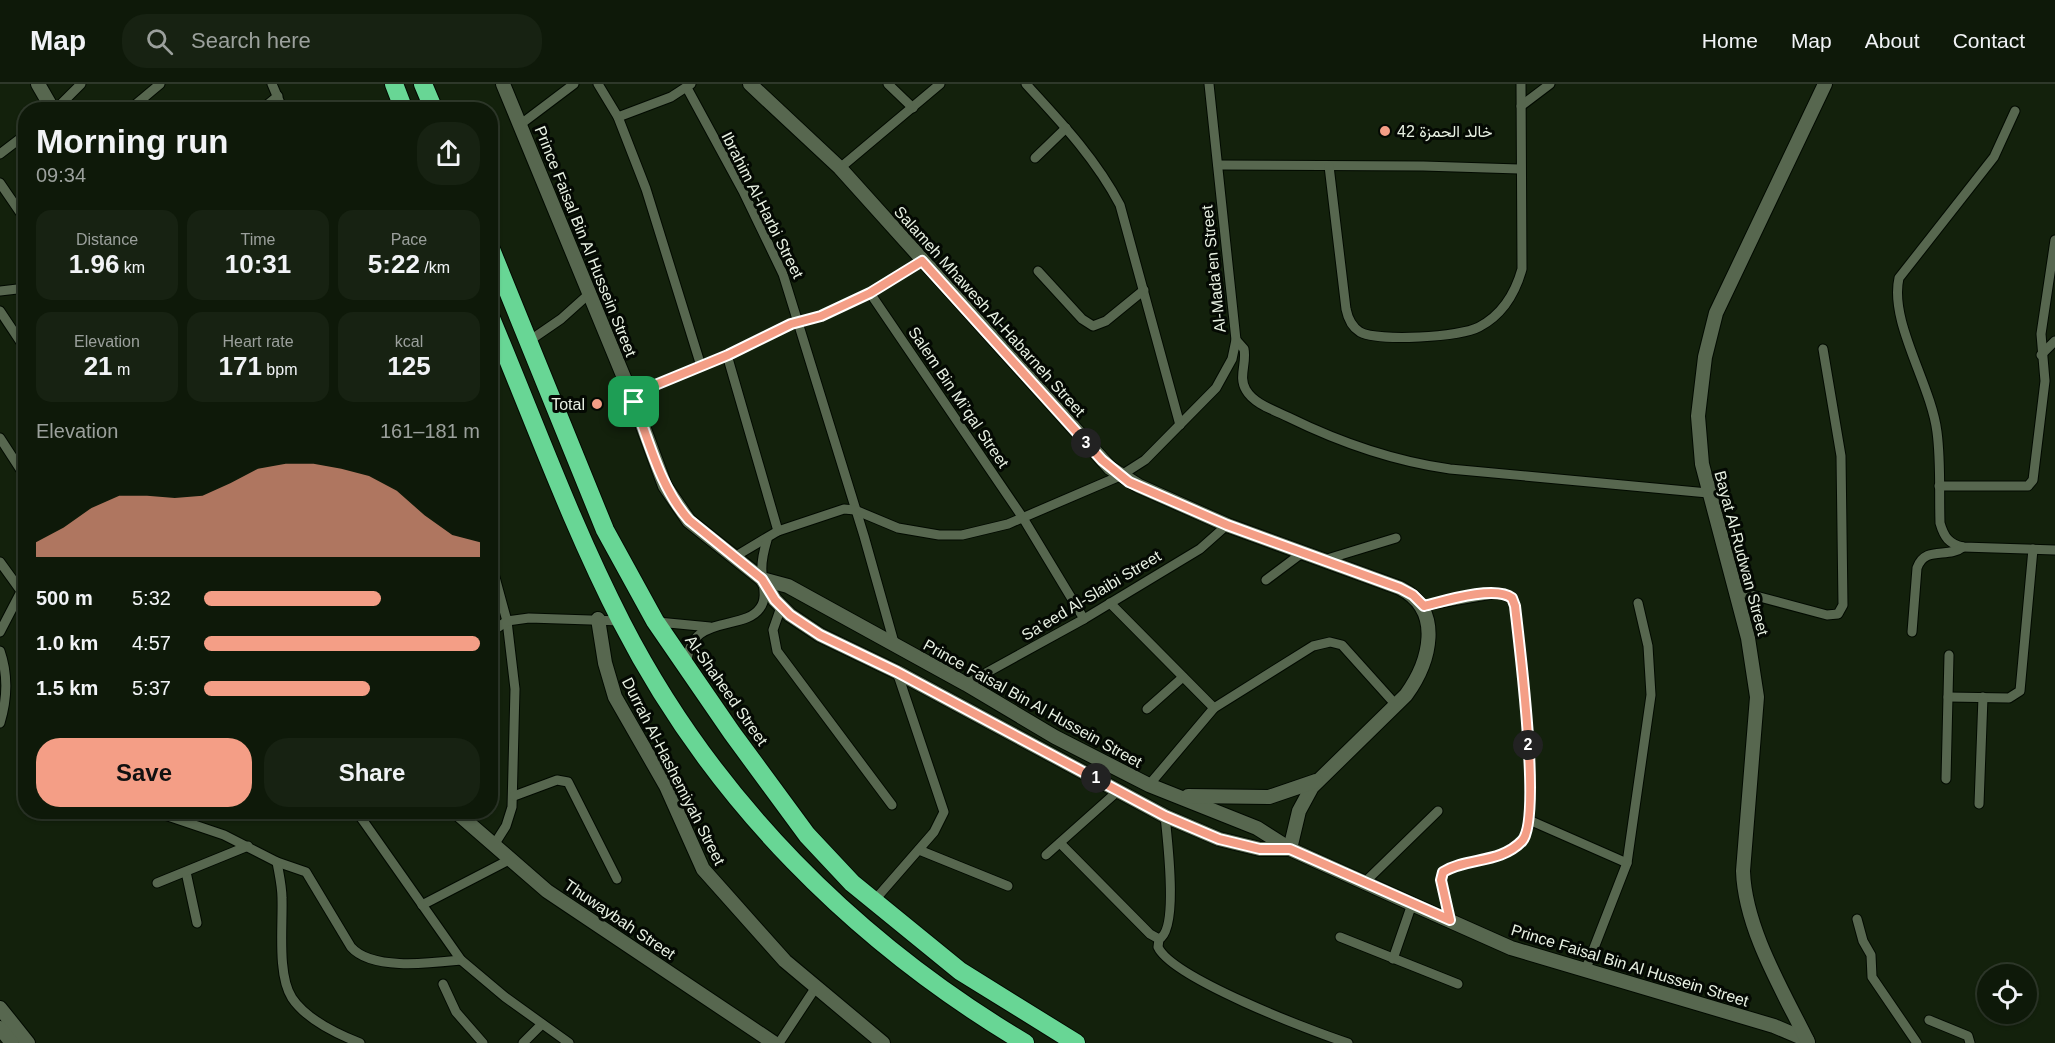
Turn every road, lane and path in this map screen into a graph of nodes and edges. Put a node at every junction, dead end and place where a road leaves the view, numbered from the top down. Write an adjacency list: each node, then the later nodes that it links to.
1 (38, 84): 20 (street)
2 (81, 84): 21 (street)
3 (160, 84): 22 (street)
4 (272, 84): 19 (street)
5 (394, 84): 25 (highway)
6 (423, 84): 26 (highway)
7 (503, 84): 31 (street, Prince Faisal Bin Al Hussein Street)
8 (574, 84): 31 (street)
9 (598, 84): 30 (street)
10 (750, 84): 38 (street, Salameh Mhawesh Al-Habarneh Street)
11 (888, 84): 28 (street)
12 (940, 84): 28 (street)
13 (1026, 84): 32 (street)
14 (1209, 84): 36 (street, Al-Mada’en Street)
15 (1521, 84): 27 (street)
16 (1550, 84): 27 (street)
17 (1825, 84): 72 (street, Bayat Al-Rudwan Street)
18 (689, 86): 30 (street); 54 (street, Ibrahim Al-Harbi Street)
19 (278, 96): 23 (street); 24 (street)
20 (49, 102)
21 (62, 102)
22 (139, 102)
23 (271, 102)
24 (280, 102)
25 (401, 102)
26 (431, 102)
27 (1521, 105): 39 (street)
28 (913, 108): 38 (street)
29 (2015, 111): 71 (street)
30 (618, 117): 63 (street)
31 (521, 124): 51 (street, Prince Faisal Bin Al Hussein Street)
32 (1066, 128): 35 (street); 49 (street)
33 (18, 140): 34 (street)
34 (0, 154)
35 (1035, 158)
36 (1218, 165): 37 (street); 57 (street, Al-Mada’en Street)
37 (1329, 166): 39 (street); 39 (street)
38 (840, 168): 45 (street, Salameh Mhawesh Al-Habarneh Street)
39 (1520, 169)
40 (0, 183): 41 (street)
41 (10, 199): 42 (street); 43 (street)
42 (0, 203)
43 (18, 210)
44 (2055, 240): 62 (street)
45 (922, 261): 52 (street); 70 (street, Salameh Mhawesh Al-Habarneh Street)
46 (498, 266): 59 (highway, Al-Shaheed Street)
47 (1038, 272): 49 (street)
48 (18, 289): 50 (street)
49 (1144, 290): 67 (street)
50 (0, 291)
51 (590, 293): 59 (street); 66 (street, Prince Faisal Bin Al Hussein Street)
52 (870, 293): 54 (street); 74 (street, Salem Bin Mi’qal Street)
53 (0, 311): 56 (street)
54 (799, 321): 61 (street); 73 (street, Ibrahim Al-Harbi Street)
55 (498, 335): 99 (highway)
56 (18, 339)
57 (1236, 340): 67 (street, Al-Mada’en Street); 72 (street)
58 (2055, 340): 62 (street)
59 (529, 341): 100 (highway, Al-Shaheed Street)
60 (1823, 349): 90 (street)
61 (728, 355): 63 (street); 76 (street)
62 (2041, 355): 64 (street)
63 (701, 366): 66 (street)
64 (2044, 381): 65 (street); 71 (street)
65 (2055, 387)
66 (631, 395): 83 (street, Prince Faisal Bin Al Hussein Street)
67 (1180, 425): 70 (street, Al-Mada’en Street)
68 (0, 438): 69 (street)
69 (18, 466)
70 (1120, 476): 74 (street, Al-Mada’en Street); 75 (street, Salameh Mhawesh Al-Habarneh Street)
71 (1939, 486): 79 (street)
72 (1708, 493): 90 (street, Bayat Al-Rudwan Street)
73 (855, 510): 74 (street, Al-Mada’en Street); 76 (street); 105 (street, Ibrahim Al-Harbi Street)
74 (1023, 518): 96 (street, Salem Bin Mi’qal Street)
75 (1227, 525): 82 (street, Salameh Mhawesh Al-Habarneh Street); 92 (street, Sa’eed Al-Slaibi Street)
76 (778, 531): 78 (street)
77 (1396, 538): 84 (street)
78 (767, 540): 83 (street); 86 (street)
79 (1963, 547): 80 (street); 104 (street)
80 (2033, 549): 81 (street); 113 (street)
81 (2055, 550)
82 (1302, 553): 84 (street, Salameh Mhawesh Al-Habarneh Street); 87 (street)
83 (736, 556): 86 (street, Prince Faisal Bin Al Hussein Street)
84 (1324, 560): 94 (street, Salameh Mhawesh Al-Habarneh Street)
85 (0, 562): 88 (street)
86 (762, 579): 95 (street, Prince Faisal Bin Al Hussein Street); 102 (street); 105 (street, Prince Faisal Bin Al Hussein Street)
87 (1266, 580)
88 (18, 582)
89 (498, 588): 98 (street)
90 (1737, 591): 160 (street, Bayat Al-Rudwan Street)
91 (18, 597): 103 (street)
92 (1110, 603): 96 (street, Sa’eed Al-Slaibi Street); 110 (street)
93 (1638, 603): 140 (street)
94 (1424, 606): 114 (street); 131 (street)
95 (781, 607): 109 (street, Prince Faisal Bin Al Hussein Street); 125 (street)
96 (1084, 619): 111 (street, Sa’eed Al-Slaibi Street)
97 (598, 620): 98 (street); 99 (street); 159 (street, Durrah Al-Hashemiyah Street)
98 (507, 621): 101 (street); 122 (street)
99 (621, 621): 176 (highway)
100 (655, 621): 102 (street); 108 (highway, Al-Shaheed Street)
101 (498, 627)
102 (712, 627): 108 (street)
103 (0, 632)
104 (1912, 632)
105 (895, 646): 111 (street, Prince Faisal Bin Al Hussein Street)
106 (0, 651): 117 (street)
107 (1949, 655): 112 (street)
108 (687, 668): 146 (highway, Al-Shaheed Street)
109 (897, 672): 121 (street, Prince Faisal Bin Al Hussein Street); 136 (street)
110 (1183, 677): 115 (street); 116 (street)
111 (966, 684): 120 (street, Prince Faisal Bin Al Hussein Street)
112 (1948, 696): 113 (street); 118 (street)
113 (1983, 698): 124 (street)
114 (1396, 705): 115 (street); 119 (street)
115 (1214, 708): 120 (street)
116 (1148, 709)
117 (0, 723)
118 (1946, 779)
119 (1318, 780): 123 (street); 135 (street)
120 (1149, 786): 123 (street, Prince Faisal Bin Al Hussein Street)
121 (1119, 790): 127 (street, Prince Faisal Bin Al Hussein Street); 132 (street)
122 (514, 796): 133 (street); 142 (street)
123 (1178, 796): 135 (street, Prince Faisal Bin Al Hussein Street)
124 (1979, 804)
125 (892, 805)
126 (1438, 811): 143 (street)
127 (1165, 816): 135 (street, Prince Faisal Bin Al Hussein Street); 153 (street)
128 (179, 819): 134 (street)
129 (362, 819): 147 (street)
130 (464, 819): 133 (street, Thuwaybah Street)
131 (1529, 820): 140 (street); 150 (street)
132 (1060, 843): 137 (street); 153 (street)
133 (494, 845): 138 (street, Thuwaybah Street)
134 (248, 846): 139 (street); 141 (street)
135 (1290, 849): 143 (street, Prince Faisal Bin Al Hussein Street)
136 (920, 850): 145 (street); 146 (street)
137 (1046, 855)
138 (509, 860): 147 (street); 173 (street, Thuwaybah Street)
139 (277, 862): 155 (street); 169 (street)
140 (1627, 863): 156 (street)
141 (186, 872): 144 (street); 151 (street)
142 (617, 879)
143 (1365, 882): 148 (street, Prince Faisal Bin Al Hussein Street)
144 (157, 883)
145 (1008, 886)
146 (873, 902): 177 (highway, Al-Shaheed Street)
147 (422, 904): 155 (street)
148 (1412, 904): 150 (street, Prince Faisal Bin Al Hussein Street); 154 (street)
149 (1857, 919): 179 (street)
150 (1450, 920): 156 (street, Prince Faisal Bin Al Hussein Street)
151 (197, 923)
152 (1340, 938): 154 (street)
153 (1159, 939): 178 (street)
154 (1393, 958): 158 (street)
155 (461, 960): 164 (street)
156 (1585, 971): 163 (street, Prince Faisal Bin Al Hussein Street)
157 (443, 984): 170 (street)
158 (1458, 984)
159 (816, 987): 174 (street); 175 (street, Durrah Al-Hashemiyah Street)
160 (1788, 1002): 163 (street, Prince Faisal Bin Al Hussein Street); 166 (street, Bayat Al-Rudwan Street)
161 (0, 1008): 168 (street)
162 (1929, 1020): 180 (street)
163 (1762, 1022): 166 (street, Prince Faisal Bin Al Hussein Street)
164 (542, 1024): 171 (street); 172 (street)
165 (0, 1028): 167 (street)
166 (1810, 1042)
167 (12, 1043)
168 (28, 1043)
169 (360, 1043)
170 (483, 1043)
171 (523, 1043)
172 (569, 1043)
173 (774, 1043)
174 (779, 1043)
175 (884, 1043)
176 (1025, 1043)
177 (1076, 1043)
178 (1348, 1043)
179 (1917, 1043)
180 (1970, 1043)

